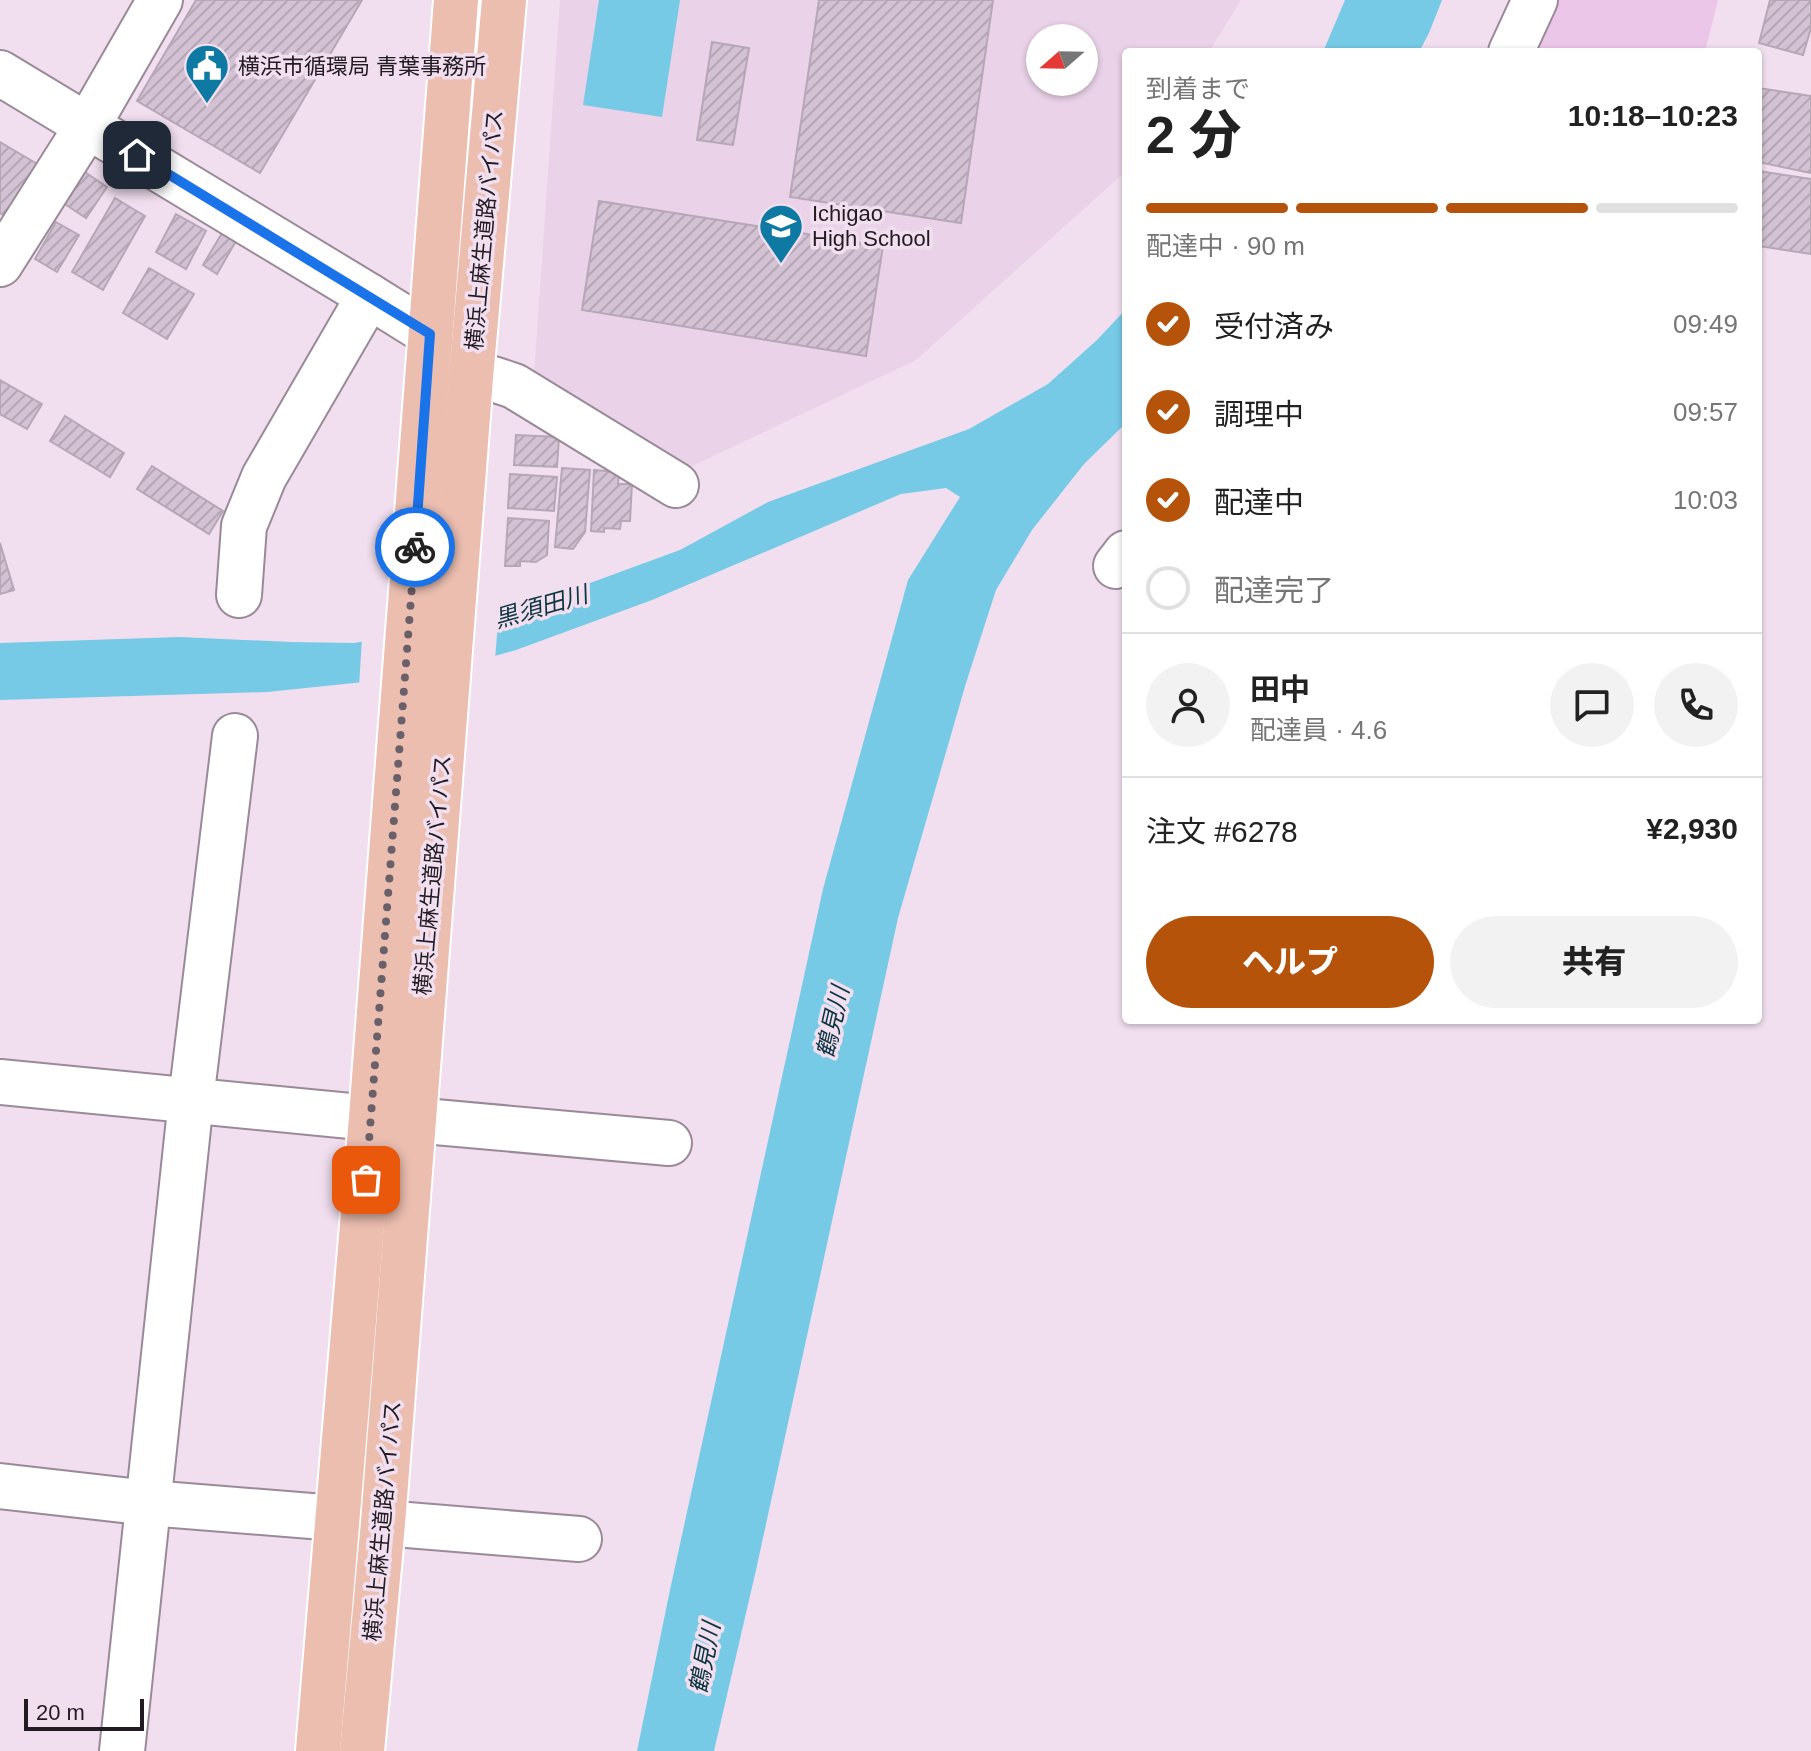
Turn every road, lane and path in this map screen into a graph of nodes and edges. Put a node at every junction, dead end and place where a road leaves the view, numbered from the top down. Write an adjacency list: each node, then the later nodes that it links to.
1 (160, 0): 7 (street)
2 (456, 0): 10 (main road, 横浜上麻生道路バイパス)
3 (504, 0): 11 (main road, 横浜上麻生道路バイパス)
4 (1535, 0): 5 (street)
5 (1513, 48)
6 (0, 73): 7 (street)
7 (88, 125): 8 (street); 9 (street)
8 (0, 264)
9 (369, 296): 10 (street); 13 (street)
10 (430, 334): 17 (main road, 横浜上麻生道路バイパス)
11 (471, 377): 12 (street); 17 (main road, 横浜上麻生道路バイパス)
12 (676, 485)
13 (239, 595)
14 (235, 736): 16 (street)
15 (0, 1082): 16 (street)
16 (191, 1100): 17 (street); 20 (street)
17 (392, 1119): 18 (street); 21 (main road, 横浜上麻生道路バイパス); 22 (main road, 横浜上麻生道路バイパス)
18 (669, 1143)
19 (0, 1486): 20 (street)
20 (149, 1503): 21 (street); 24 (street)
21 (336, 1518): 25 (main road, 横浜上麻生道路バイパス)
22 (383, 1523): 23 (street); 26 (main road, 横浜上麻生道路バイパス)
23 (579, 1539)
24 (122, 1751)
25 (318, 1751)
26 (362, 1751)

